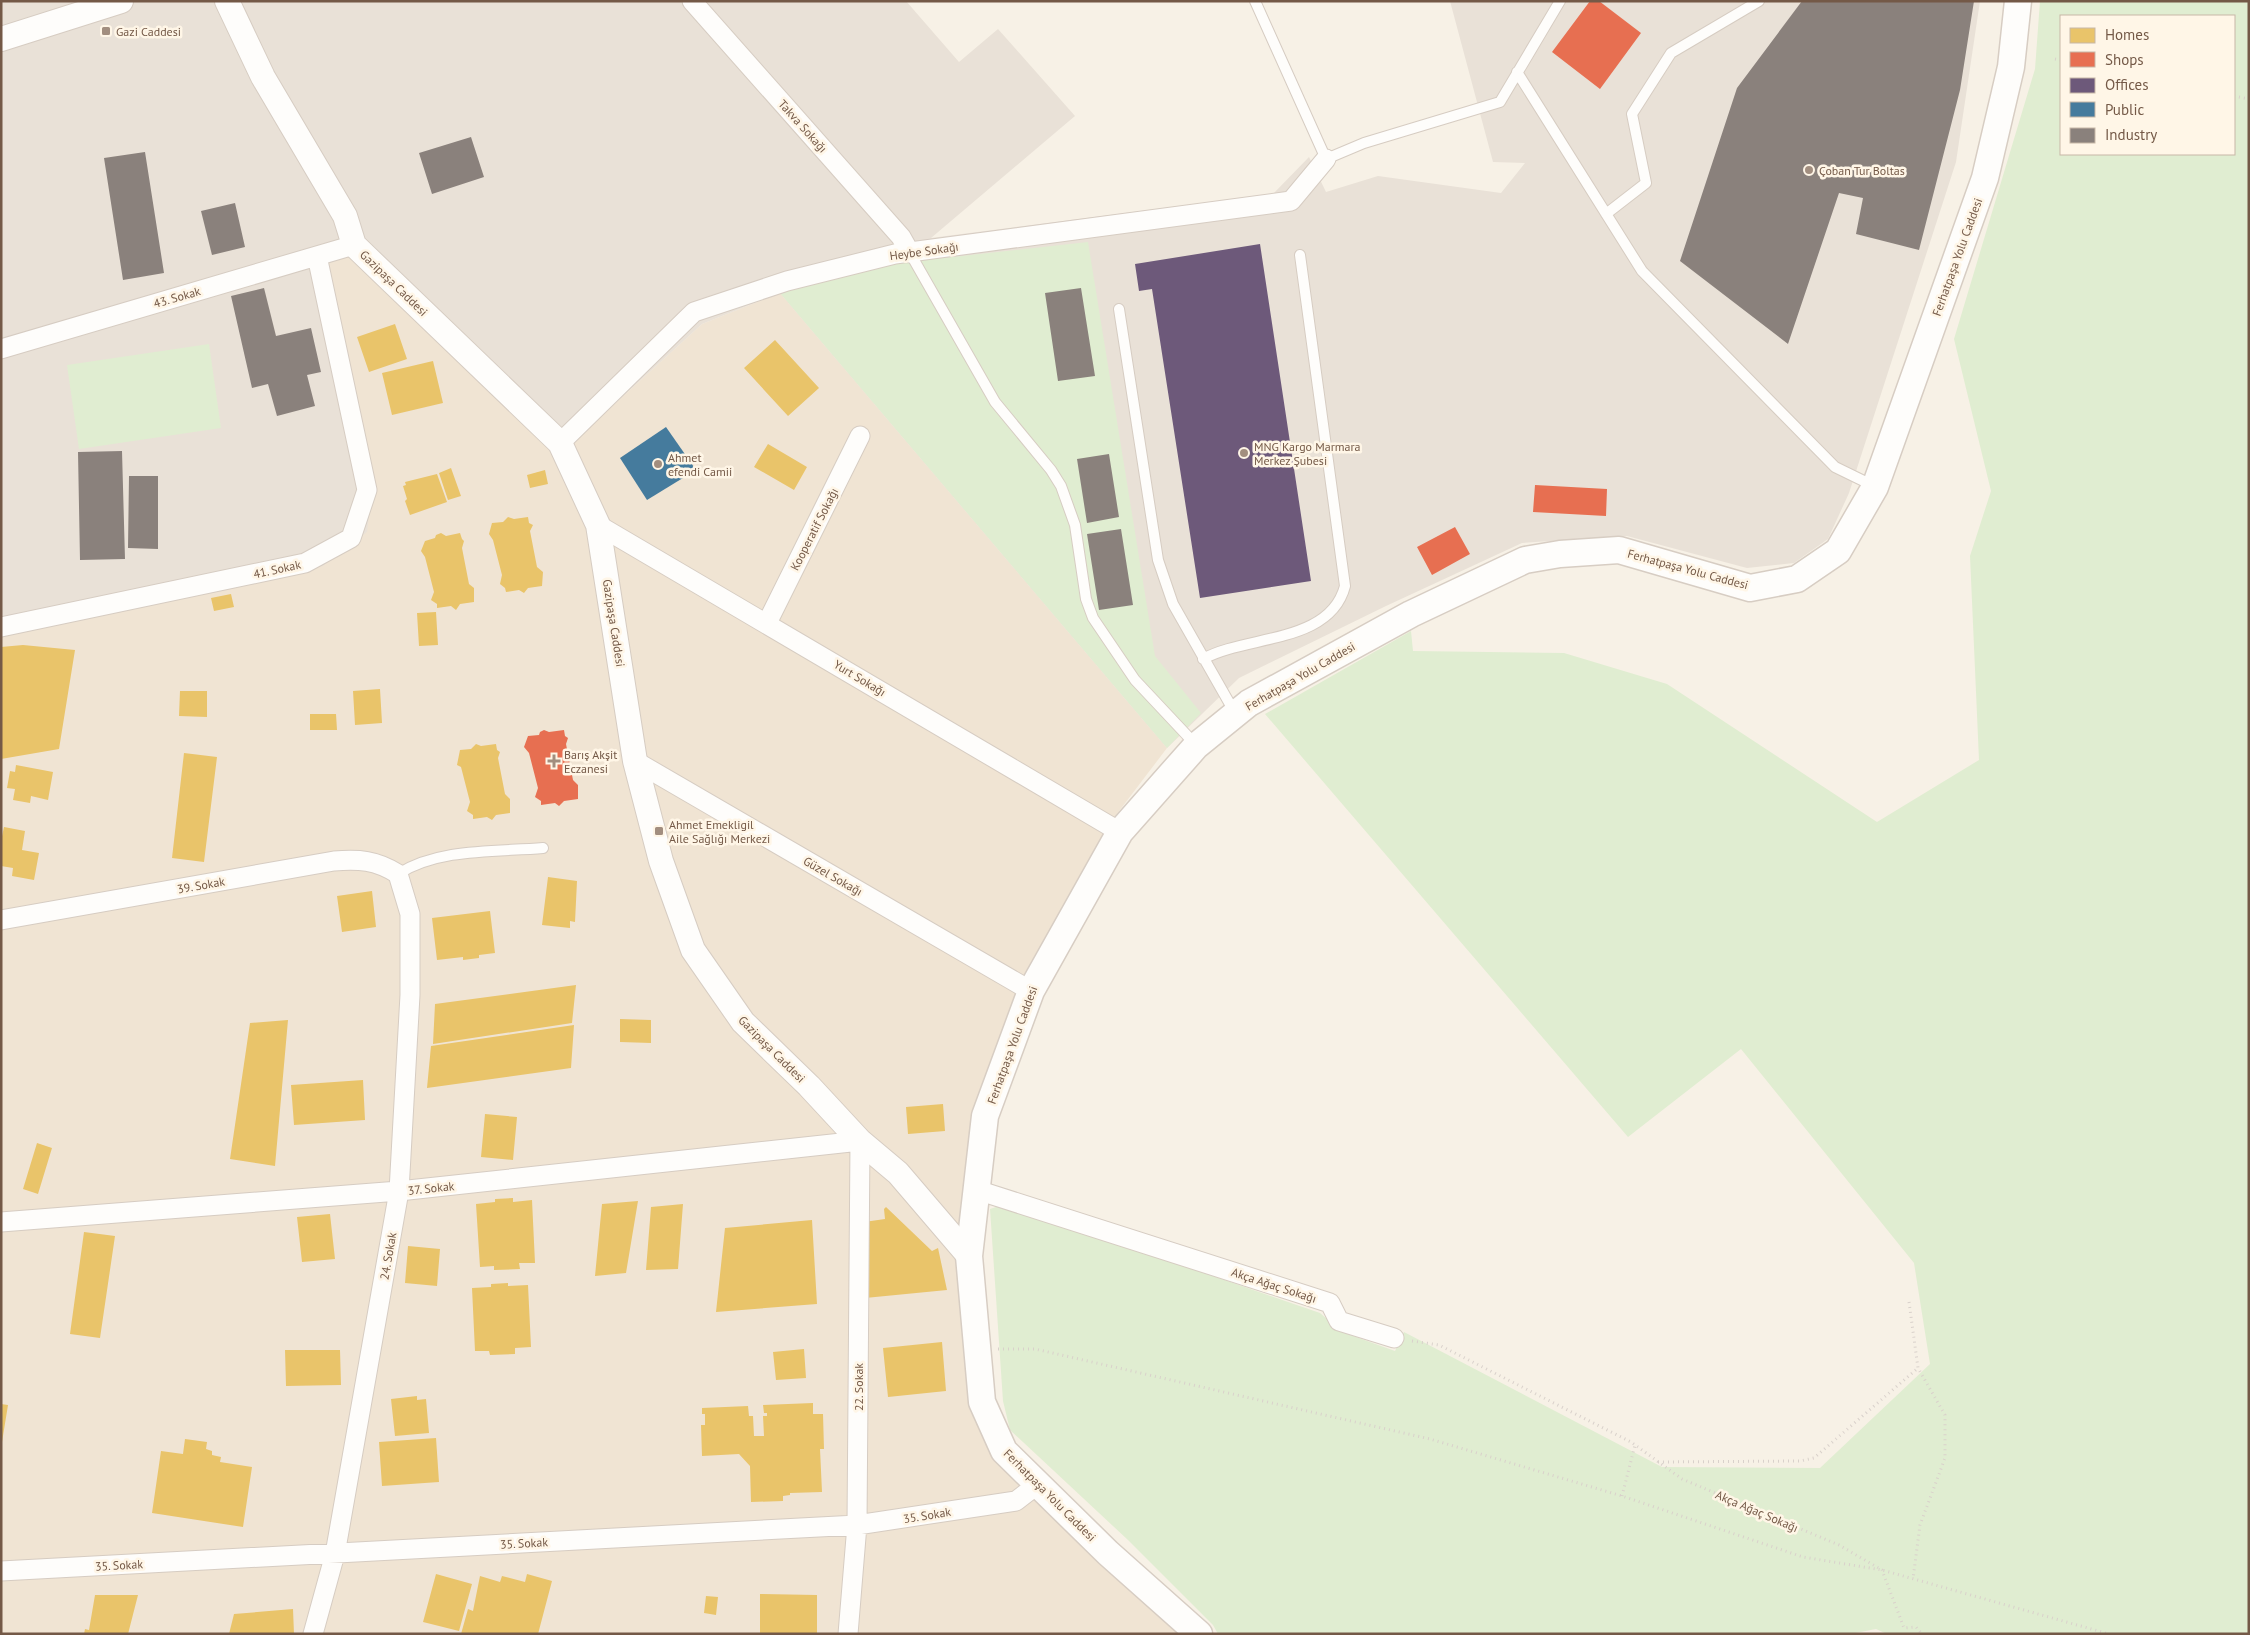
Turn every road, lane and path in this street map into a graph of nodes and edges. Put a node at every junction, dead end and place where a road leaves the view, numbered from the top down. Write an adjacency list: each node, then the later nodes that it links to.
1 (121, 1): 8 (street)
2 (227, 1): 16 (street, Gazipaşa Caddesi)
3 (692, 1): 17 (street, Takva Sokağı)
4 (1255, 1): 14 (lane)
5 (1560, 1): 11 (lane)
6 (1759, 1): 15 (lane)
7 (2018, 1): 24 (main road, Ferhatpaşa Yolu Caddesi)
8 (1, 39)
9 (2054, 59): 10 (path)
10 (2060, 60)
11 (1517, 72): 14 (lane); 15 (lane)
12 (2235, 96): 13 (path)
13 (2249, 99)
14 (1326, 159): 17 (street, Heybe Sokağı)
15 (1606, 214): 24 (lane)
16 (354, 245): 19 (street, 43. Sokak); 23 (street, Gazipaşa Caddesi)
17 (910, 253): 23 (street, Heybe Sokağı); 30 (lane)
18 (1300, 255): 28 (lane)
19 (318, 256): 21 (street, 43. Sokak); 27 (street, 41. Sokak)
20 (1119, 309): 28 (lane)
21 (1, 349)
22 (860, 436): 26 (street, Kooperatif Sokağı)
23 (560, 443): 25 (street, Gazipaşa Caddesi)
24 (1875, 487): 29 (main road, Ferhatpaşa Yolu Caddesi)
25 (598, 525): 26 (street, Yurt Sokağı); 31 (street, Gazipaşa Caddesi)
26 (767, 623): 32 (street, Yurt Sokağı)
27 (1, 626)
28 (1203, 659): 29 (lane)
29 (1236, 714): 30 (main road, Ferhatpaşa Yolu Caddesi)
30 (1196, 746): 32 (main road, Ferhatpaşa Yolu Caddesi)
31 (635, 761): 36 (street, Güzel Sokağı); 37 (street, Gazipaşa Caddesi)
32 (1120, 832): 36 (main road, Ferhatpaşa Yolu Caddesi)
33 (543, 848): 34 (lane)
34 (398, 874): 35 (street, 39. Sokak); 39 (street, 24. Sokak)
35 (1, 920)
36 (1030, 990): 38 (main road, Ferhatpaşa Yolu Caddesi)
37 (860, 1141): 39 (street, 37. Sokak); 41 (street, Gazipaşa Caddesi); 50 (street, 22. Sokak)
38 (977, 1190): 41 (main road, Ferhatpaşa Yolu Caddesi); 43 (street, Akça Ağaç Sokağı)
39 (400, 1191): 40 (street, 37. Sokak); 51 (street, 24. Sokak)
40 (1, 1222)
41 (969, 1256): 44 (main road, Ferhatpaşa Yolu Caddesi)
42 (1909, 1302): 45 (path)
43 (1394, 1338): 46 (path, Akça Ağaç Sokağı)
44 (978, 1349): 48 (main road, Ferhatpaşa Yolu Caddesi); 49 (path)
45 (1918, 1368): 47 (path); 54 (path)
46 (1636, 1445): 47 (path, Akça Ağaç Sokağı); 49 (path)
47 (1658, 1462): 52 (path, Akça Ağaç Sokağı)
48 (1038, 1484): 50 (street, 35. Sokak); 57 (main road, Ferhatpaşa Yolu Caddesi)
49 (1622, 1496): 52 (path)
50 (857, 1526): 51 (street, 35. Sokak); 56 (street, 22. Sokak)
51 (334, 1554): 53 (street, 35. Sokak); 55 (street, 24. Sokak)
52 (1882, 1570): 54 (path); 58 (path)
53 (1, 1571)
54 (1913, 1579): 59 (path)
55 (313, 1634)
56 (848, 1634)
57 (1199, 1634)
58 (1922, 1634)
59 (2109, 1634)

